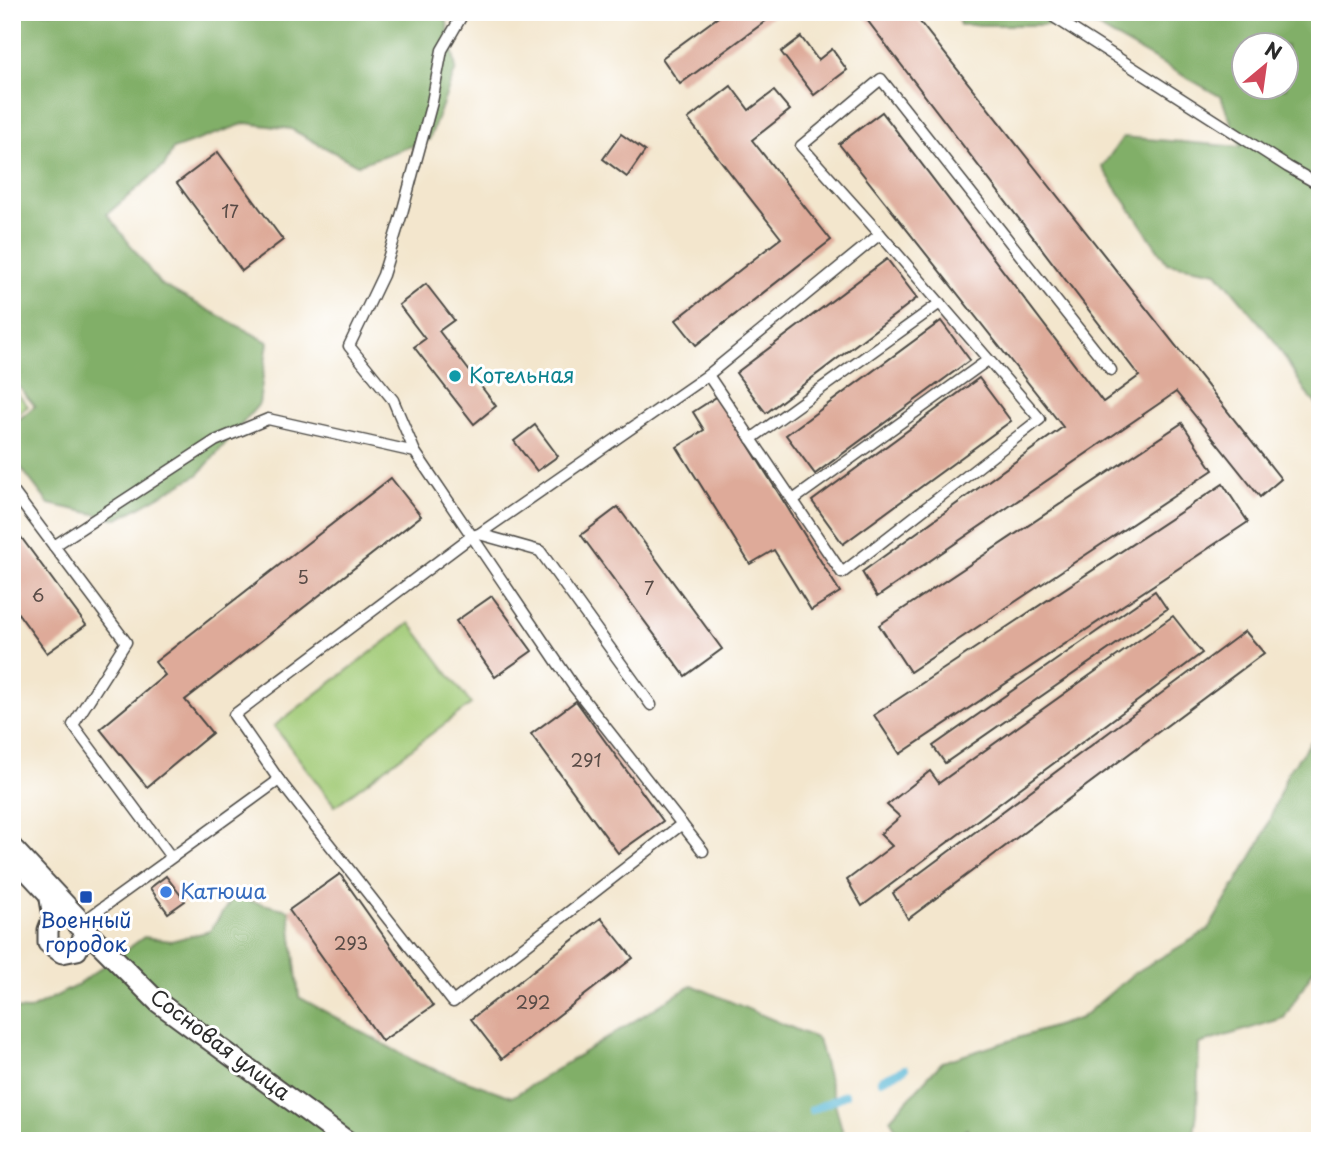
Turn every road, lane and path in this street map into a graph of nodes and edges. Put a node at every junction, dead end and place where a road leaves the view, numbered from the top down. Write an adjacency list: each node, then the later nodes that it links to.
1 (464, 12): 10 (lane)
2 (1046, 12): 3 (lane)
3 (1320, 185)
4 (880, 234): 5 (lane); 7 (lane); 8 (lane)
5 (940, 303): 6 (lane); 9 (lane)
6 (988, 360): 12 (lane); 12 (lane)
7 (1111, 370)
8 (708, 374): 9 (lane); 13 (lane)
9 (751, 439): 12 (lane)
10 (415, 452): 13 (lane); 14 (lane)
11 (12, 490): 14 (lane)
12 (793, 500)
13 (476, 535): 15 (lane); 16 (lane); 17 (lane)
14 (54, 546): 20 (lane)
15 (651, 705)
16 (279, 780): 17 (lane); 20 (lane)
17 (682, 824): 19 (lane)
18 (12, 851): 21 (street, Сосновая улица)
19 (703, 851)
20 (171, 857): 22 (lane)
21 (49, 893): 22 (street, Сосновая улица); 22 (street)
22 (80, 924): 23 (street, Сосновая улица)
23 (347, 1141)

